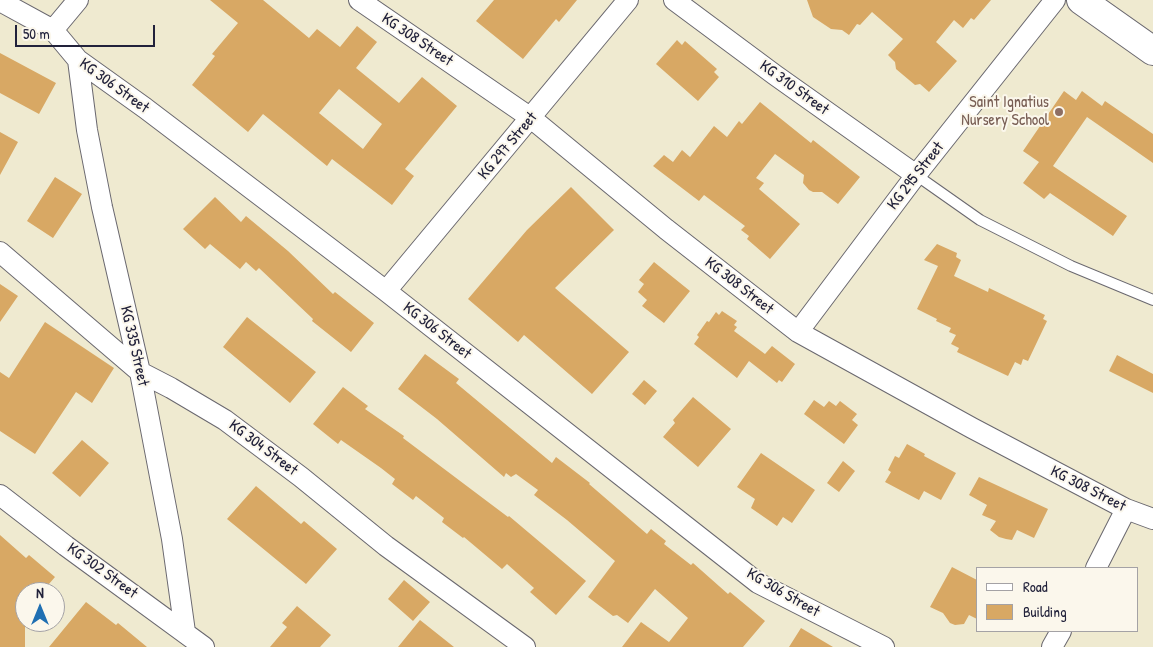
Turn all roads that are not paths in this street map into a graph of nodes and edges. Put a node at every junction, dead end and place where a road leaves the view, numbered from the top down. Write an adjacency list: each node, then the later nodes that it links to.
1 (78, 0): 8 (street)
2 (359, 0): 11 (street, KG 308 Street)
3 (628, 0): 11 (street, KG 297 Street)
4 (674, 0): 12 (street, KG 310 Street)
5 (1055, 0): 12 (street, KG 295 Street)
6 (1081, 0): 9 (main road)
7 (0, 1): 8 (street, KG 306 Street)
8 (52, 30): 10 (street, KG 306 Street)
9 (1153, 50)
10 (78, 60): 14 (street, KG 306 Street); 17 (street, KG 335 Street)
11 (531, 118): 14 (street, KG 297 Street); 16 (street, KG 308 Street)
12 (916, 175): 15 (lane); 16 (street, KG 295 Street)
13 (0, 252): 17 (street, KG 304 Street)
14 (386, 291): 26 (street, KG 306 Street)
15 (1153, 300)
16 (798, 332): 19 (street, KG 308 Street)
17 (140, 372): 22 (street, KG 335 Street); 25 (street, KG 304 Street)
18 (0, 495): 22 (street, KG 302 Street)
19 (1126, 509): 20 (street, KG 308 Street); 21 (street)
20 (1153, 519)
21 (1097, 567)
22 (185, 632): 24 (street, KG 302 Street)
23 (1060, 632): 27 (street)
24 (204, 647)
25 (525, 647)
26 (884, 647)
27 (1052, 647)

